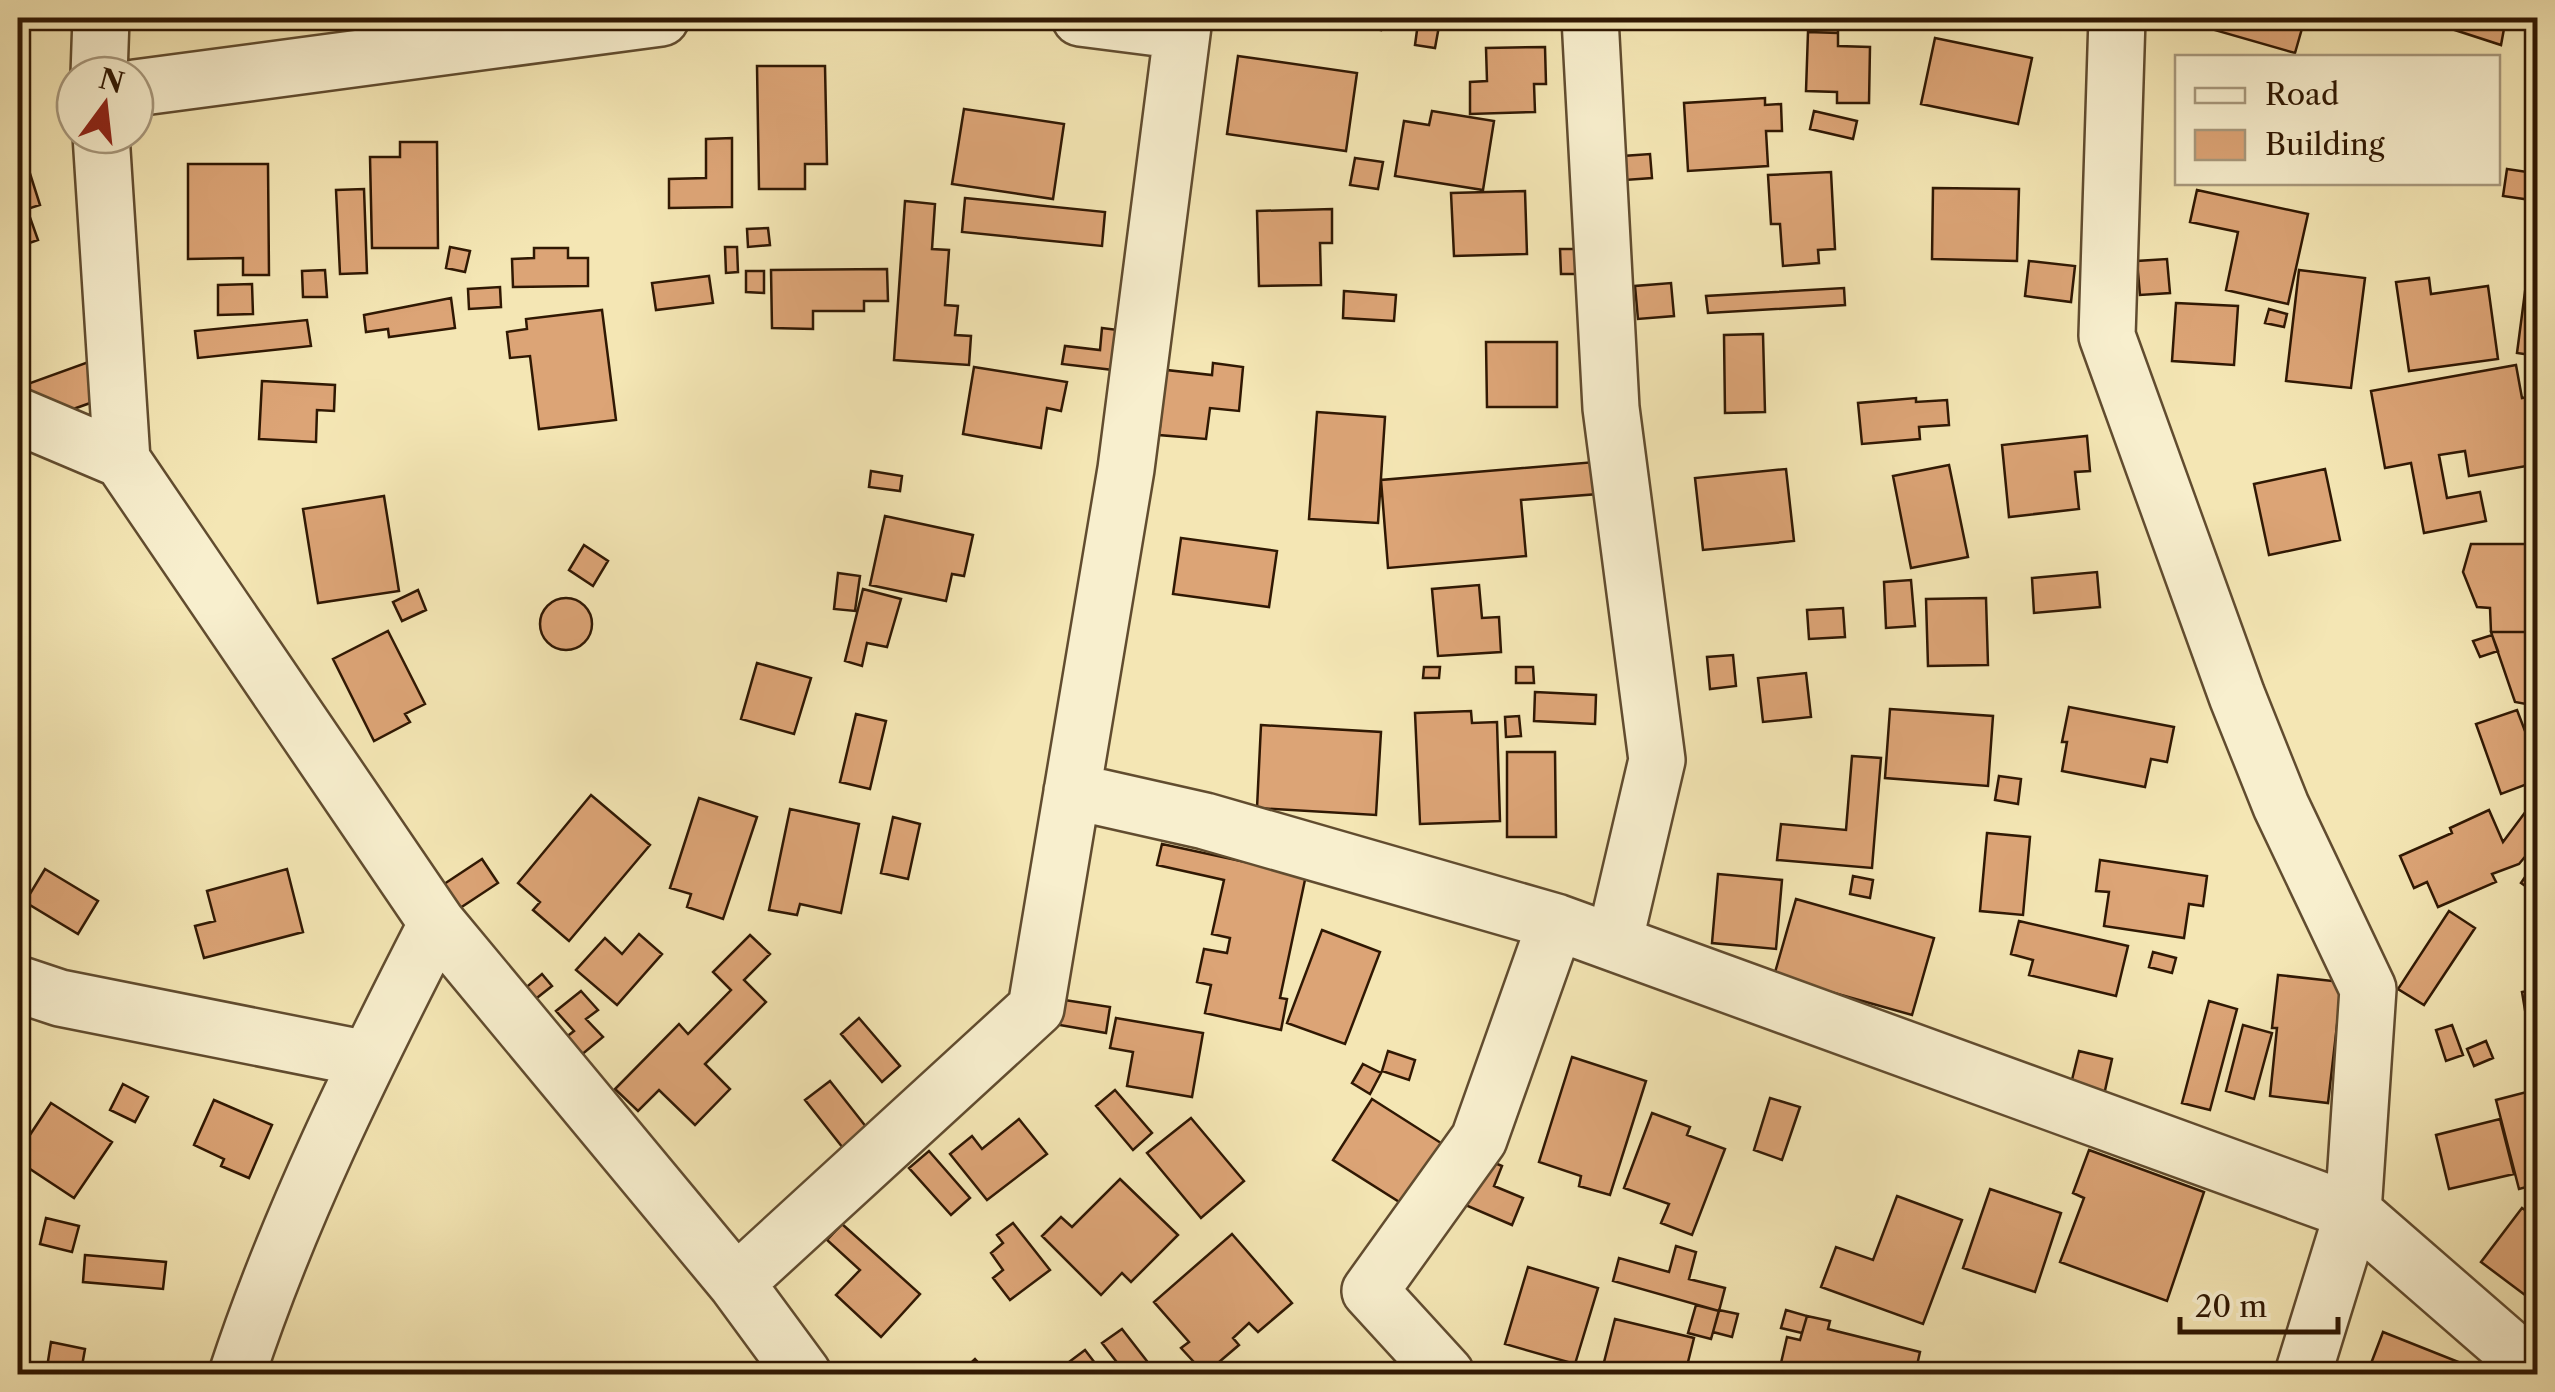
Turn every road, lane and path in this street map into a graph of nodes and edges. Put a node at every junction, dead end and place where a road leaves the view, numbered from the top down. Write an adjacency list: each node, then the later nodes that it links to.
1 (101, 18): 7 (street)
2 (661, 18): 8 (street)
3 (1080, 18): 6 (street)
4 (1590, 18): 15 (street)
5 (2118, 18): 18 (street)
6 (1183, 24): 12 (street)
7 (99, 55)
8 (155, 85)
9 (102, 155): 11 (street)
10 (18, 416): 11 (street)
11 (122, 460): 14 (street)
12 (1072, 791): 13 (street); 19 (street)
13 (1556, 922): 15 (street); 23 (street)
14 (436, 923): 17 (street); 19 (street)
15 (1614, 944): 18 (street)
16 (18, 984): 17 (street)
17 (367, 1060): 21 (street)
18 (2352, 1212): 20 (street); 24 (street)
19 (736, 1283): 22 (street)
20 (2538, 1373)
21 (237, 1374)
22 (803, 1374)
23 (1446, 1374)
24 (2303, 1374)

